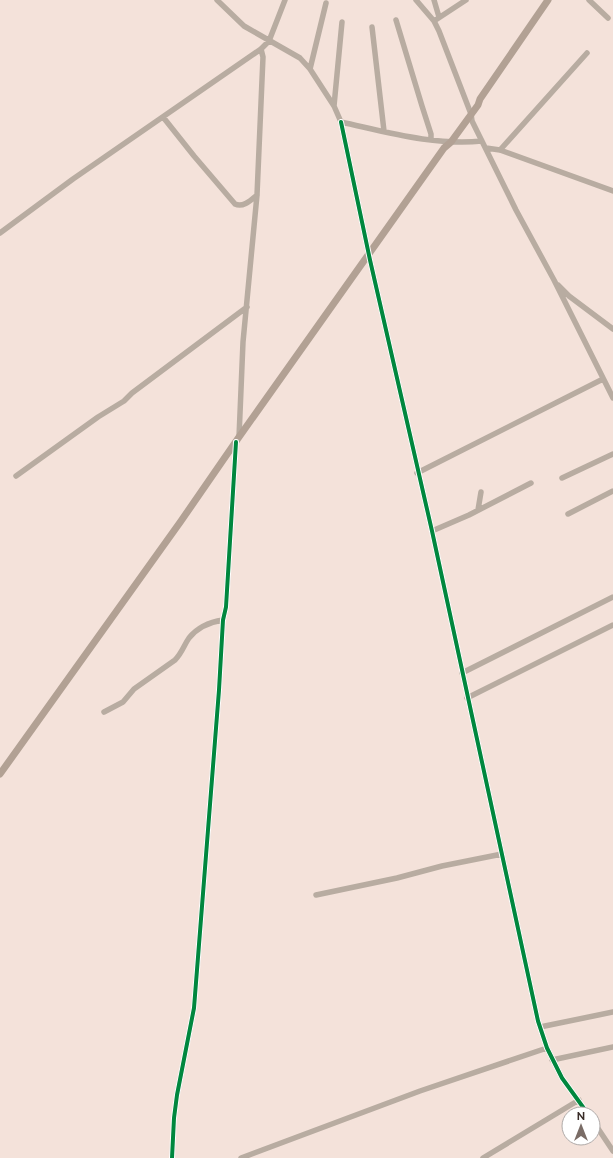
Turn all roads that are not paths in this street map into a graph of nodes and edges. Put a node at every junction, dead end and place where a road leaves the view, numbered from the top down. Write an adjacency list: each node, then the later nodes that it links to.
1 (217, 0): 14 (street)
2 (285, 0): 14 (street)
3 (416, 0): 10 (street)
4 (434, 0): 10 (street)
5 (466, 0): 10 (street)
6 (548, 0): 19 (main road)
7 (589, 0): 9 (street)
8 (326, 4): 17 (street)
9 (608, 18)
10 (436, 19): 19 (street)
11 (396, 20): 23 (street)
12 (342, 22): 18 (street)
13 (372, 27): 22 (street)
14 (269, 41): 15 (street); 17 (street)
15 (261, 49): 20 (street); 29 (street)
16 (588, 52): 27 (street)
17 (310, 69): 18 (street)
18 (334, 106): 21 (street)
19 (468, 116): 24 (street); 25 (main road)
20 (163, 117): 29 (street); 30 (street)
21 (341, 122): 22 (street); 31 (street)
22 (384, 131): 23 (street)
23 (431, 140): 25 (street)
24 (482, 141): 25 (street); 26 (street)
25 (447, 144): 31 (main road)
26 (486, 148): 27 (street); 32 (street)
27 (500, 150): 28 (street)
28 (613, 191)
29 (257, 195): 33 (street)
30 (0, 233)
31 (369, 255): 37 (main road); 39 (street)
32 (554, 280): 34 (street); 35 (street)
33 (247, 307): 37 (street); 40 (street)
34 (612, 327)
35 (603, 379): 36 (street); 39 (street)
36 (613, 398)
37 (237, 440): 49 (street); 54 (main road)
38 (613, 454): 41 (street)
39 (418, 473): 47 (street)
40 (16, 476)
41 (562, 478)
42 (531, 483): 45 (street)
43 (613, 491): 46 (street)
44 (481, 492): 45 (street)
45 (478, 510): 47 (street)
46 (568, 514)
47 (432, 531): 51 (street)
48 (613, 597): 51 (street)
49 (223, 620): 53 (street); 66 (street)
50 (613, 625): 52 (street)
51 (462, 673): 52 (street)
52 (467, 698): 55 (street)
53 (104, 712)
54 (0, 774)
55 (502, 854): 56 (street); 58 (street)
56 (316, 895)
57 (613, 1012): 58 (street)
58 (540, 1027): 59 (street)
59 (547, 1048): 61 (street); 67 (street)
60 (613, 1048): 61 (street)
61 (552, 1060): 62 (street)
62 (579, 1100): 63 (street); 68 (street)
63 (583, 1106)
64 (601, 1133): 65 (street)
65 (613, 1151)
66 (172, 1158)
67 (241, 1158)
68 (483, 1158)

